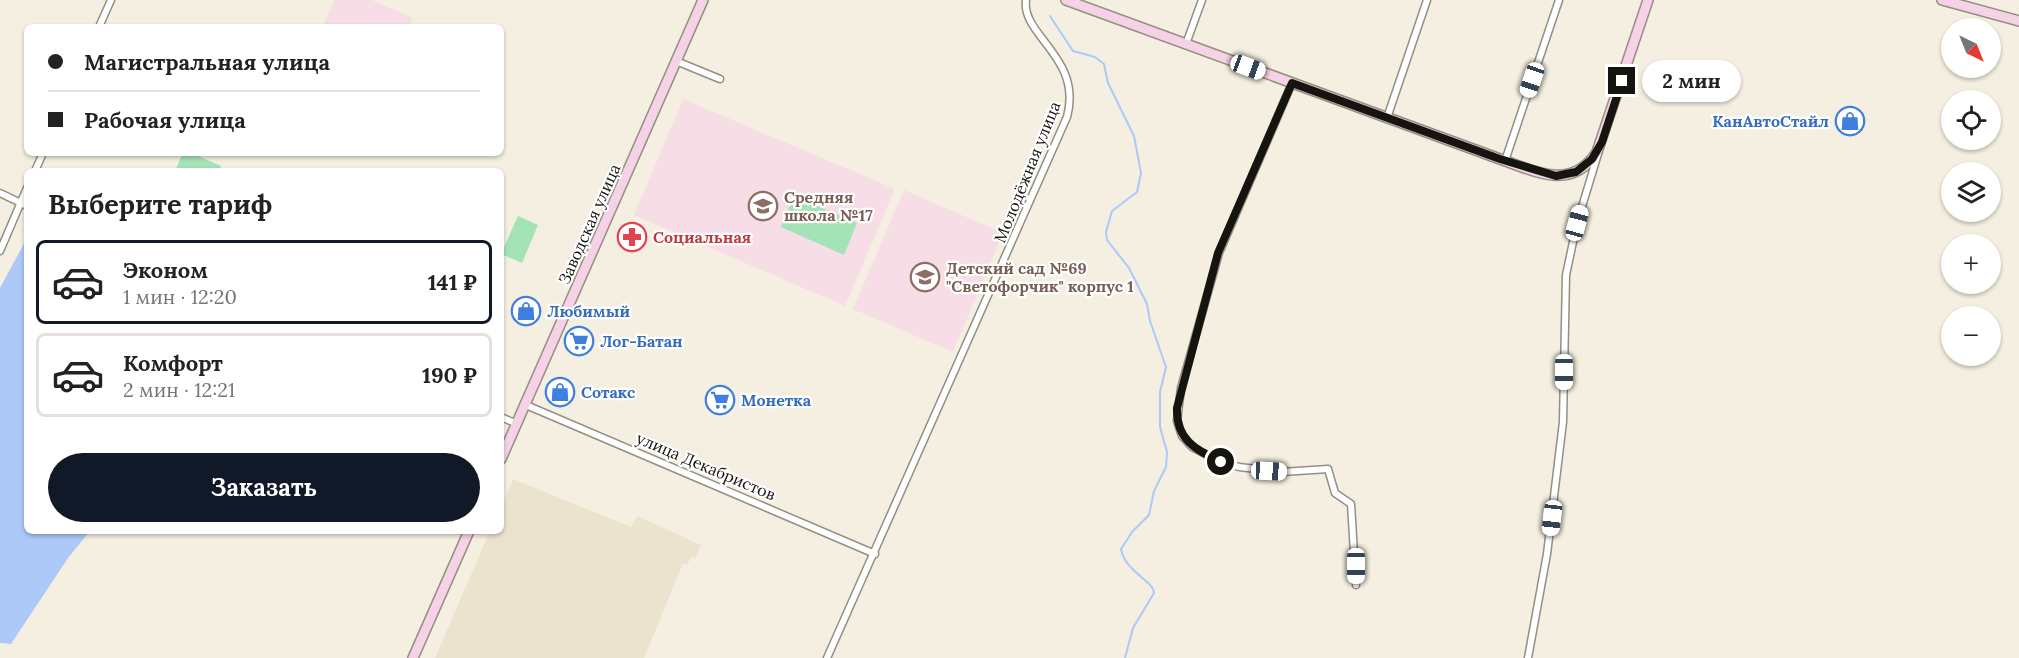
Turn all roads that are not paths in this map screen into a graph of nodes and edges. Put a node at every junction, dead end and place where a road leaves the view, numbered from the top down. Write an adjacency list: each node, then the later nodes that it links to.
1 (111, 0): 11 (street)
2 (703, 0): 13 (street, Заводская улица)
3 (1026, 0): 27 (street, Молодёжная улица)
4 (1066, 0): 12 (street)
5 (1202, 0): 12 (street)
6 (1427, 0): 16 (street)
7 (1559, 0): 18 (street)
8 (1648, 0): 17 (street)
9 (1942, 0): 10 (street)
10 (2019, 21)
11 (100, 24)
12 (1186, 44): 15 (street)
13 (676, 61): 14 (street); 22 (street, Заводская улица)
14 (720, 79)
15 (1292, 83): 16 (street); 28 (street)
16 (1387, 118): 18 (street)
17 (1602, 142): 18 (street); 31 (street)
18 (1505, 161)
19 (0, 193): 20 (street)
20 (24, 205): 21 (street)
21 (0, 251)
22 (526, 405): 24 (street, Заводская улица); 27 (street, улица Декабристов)
23 (504, 418): 24 (street)
24 (517, 424): 25 (street, Заводская улица)
25 (504, 452)
26 (468, 534): 29 (street)
27 (875, 554): 30 (street, Молодёжная улица)
28 (1356, 585)
29 (413, 658)
30 (827, 658)
31 (1528, 658)

